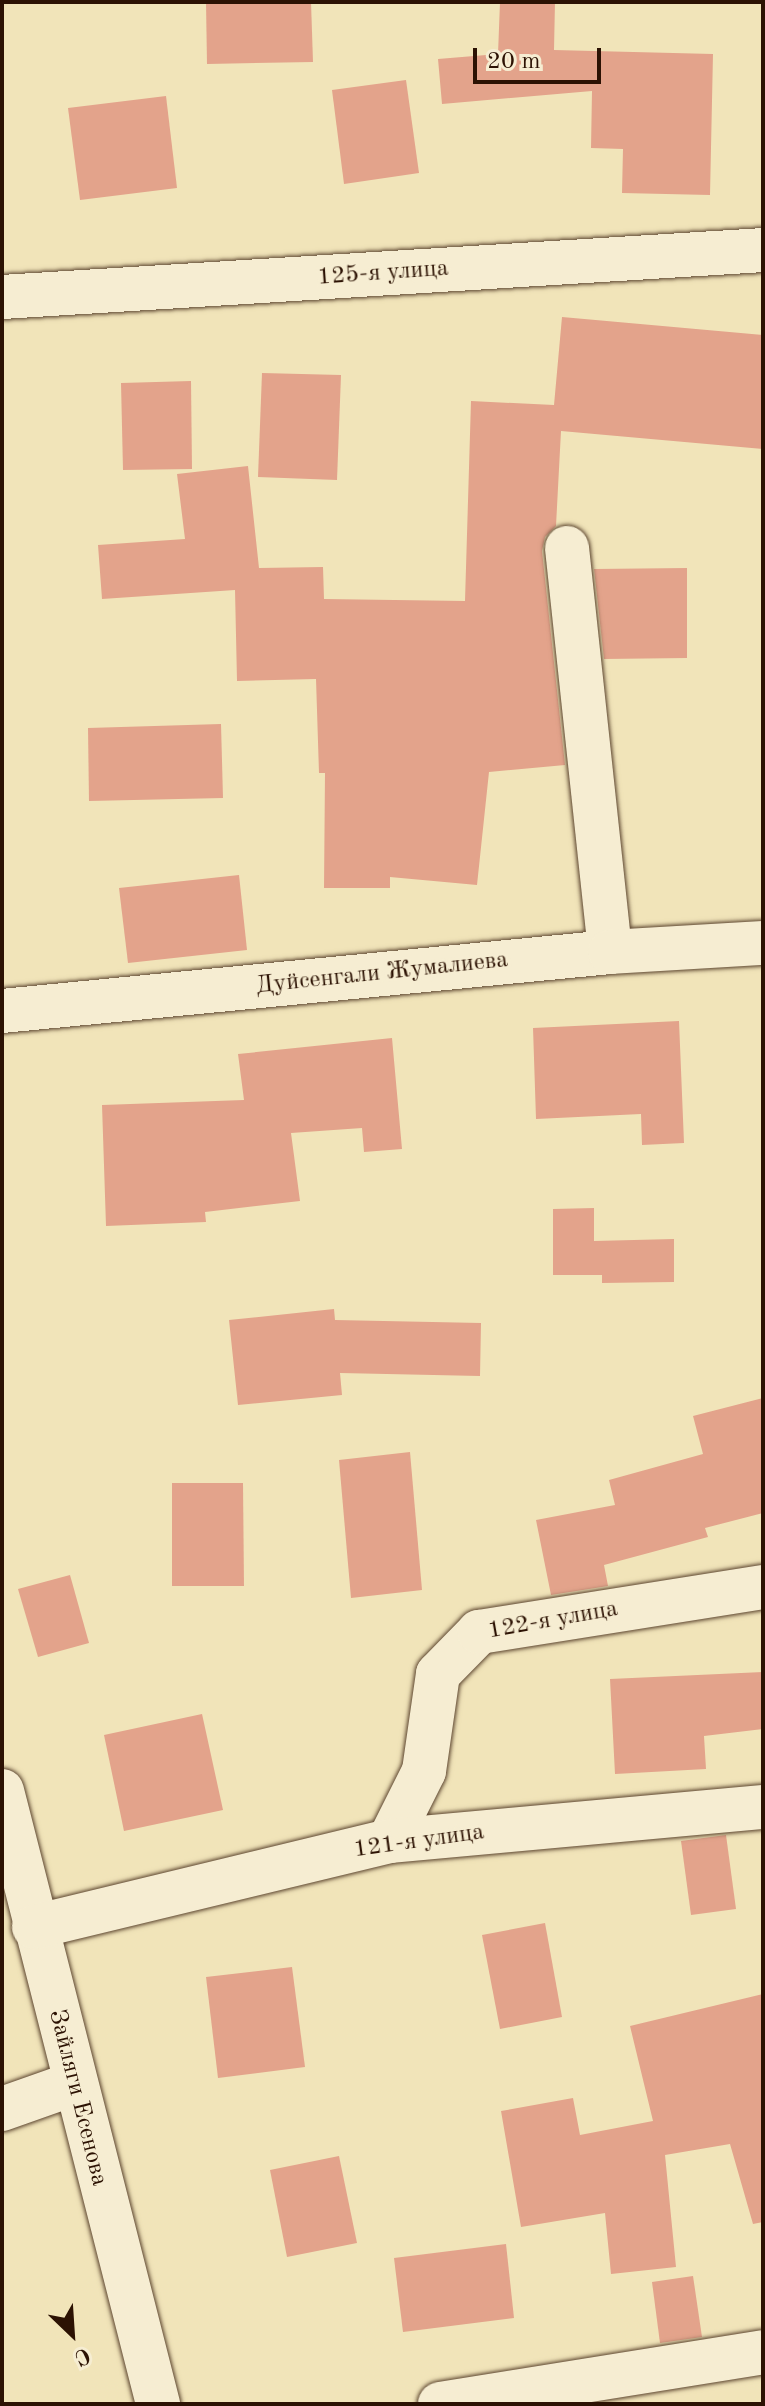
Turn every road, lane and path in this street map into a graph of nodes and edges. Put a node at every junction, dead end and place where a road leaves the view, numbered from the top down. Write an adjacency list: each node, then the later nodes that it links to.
1 (763, 250): 2 (street, 125-я улица)
2 (2, 297)
3 (567, 548): 5 (street)
4 (763, 943): 5 (street, Дуйсенгали Жумалиева)
5 (610, 952): 6 (street, Дуйсенгали Жумалиева)
6 (2, 1011)
7 (763, 1587): 10 (street, 122-я улица)
8 (2, 1791): 11 (street, Зайляги Есенова)
9 (763, 1807): 10 (street, 121-я улица)
10 (389, 1841): 11 (street, 121-я улица)
11 (34, 1927): 12 (street, Зайляги Есенова)
12 (73, 2084): 13 (street); 15 (street, Зайляги Есенова)
13 (2, 2109)
14 (763, 2352): 16 (street)
15 (158, 2404)
16 (440, 2404)

